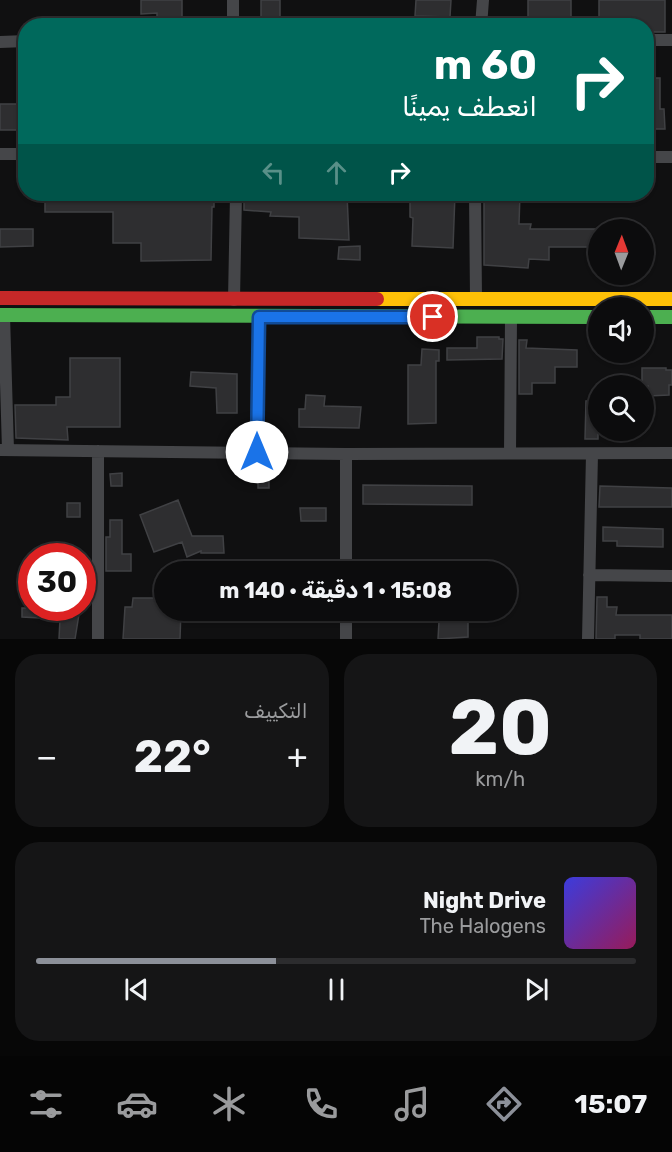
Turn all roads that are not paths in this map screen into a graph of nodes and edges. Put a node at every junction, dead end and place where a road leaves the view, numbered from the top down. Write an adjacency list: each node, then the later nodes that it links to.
1 (233, 0): 3 (street)
2 (483, 0): 4 (street)
3 (233, 18)
4 (482, 18)
5 (654, 40): 6 (street)
6 (672, 40)
7 (18, 41): 8 (street)
8 (0, 42)
9 (0, 154): 10 (street)
10 (18, 154)
11 (654, 157): 12 (street)
12 (672, 157)
13 (236, 201): 18 (street)
14 (475, 201): 16 (street)
15 (0, 298): 18 (street)
16 (476, 298): 17 (street); 18 (street)
17 (672, 299)
18 (234, 300)
19 (2, 315): 20 (street); 25 (street)
20 (259, 317): 21 (street); 27 (street)
21 (511, 317): 22 (street); 28 (street)
22 (588, 317)
23 (654, 317): 24 (street)
24 (672, 317)
25 (4, 450): 26 (street)
26 (98, 451): 27 (street); 36 (street)
27 (257, 452): 30 (street)
28 (510, 453): 30 (street); 31 (street)
29 (672, 453): 31 (street)
30 (346, 454): 32 (street)
31 (592, 454): 33 (street)
32 (346, 561)
33 (589, 576): 34 (street); 38 (street)
34 (672, 576)
35 (346, 621): 37 (street)
36 (98, 639)
37 (345, 639)
38 (588, 639)

